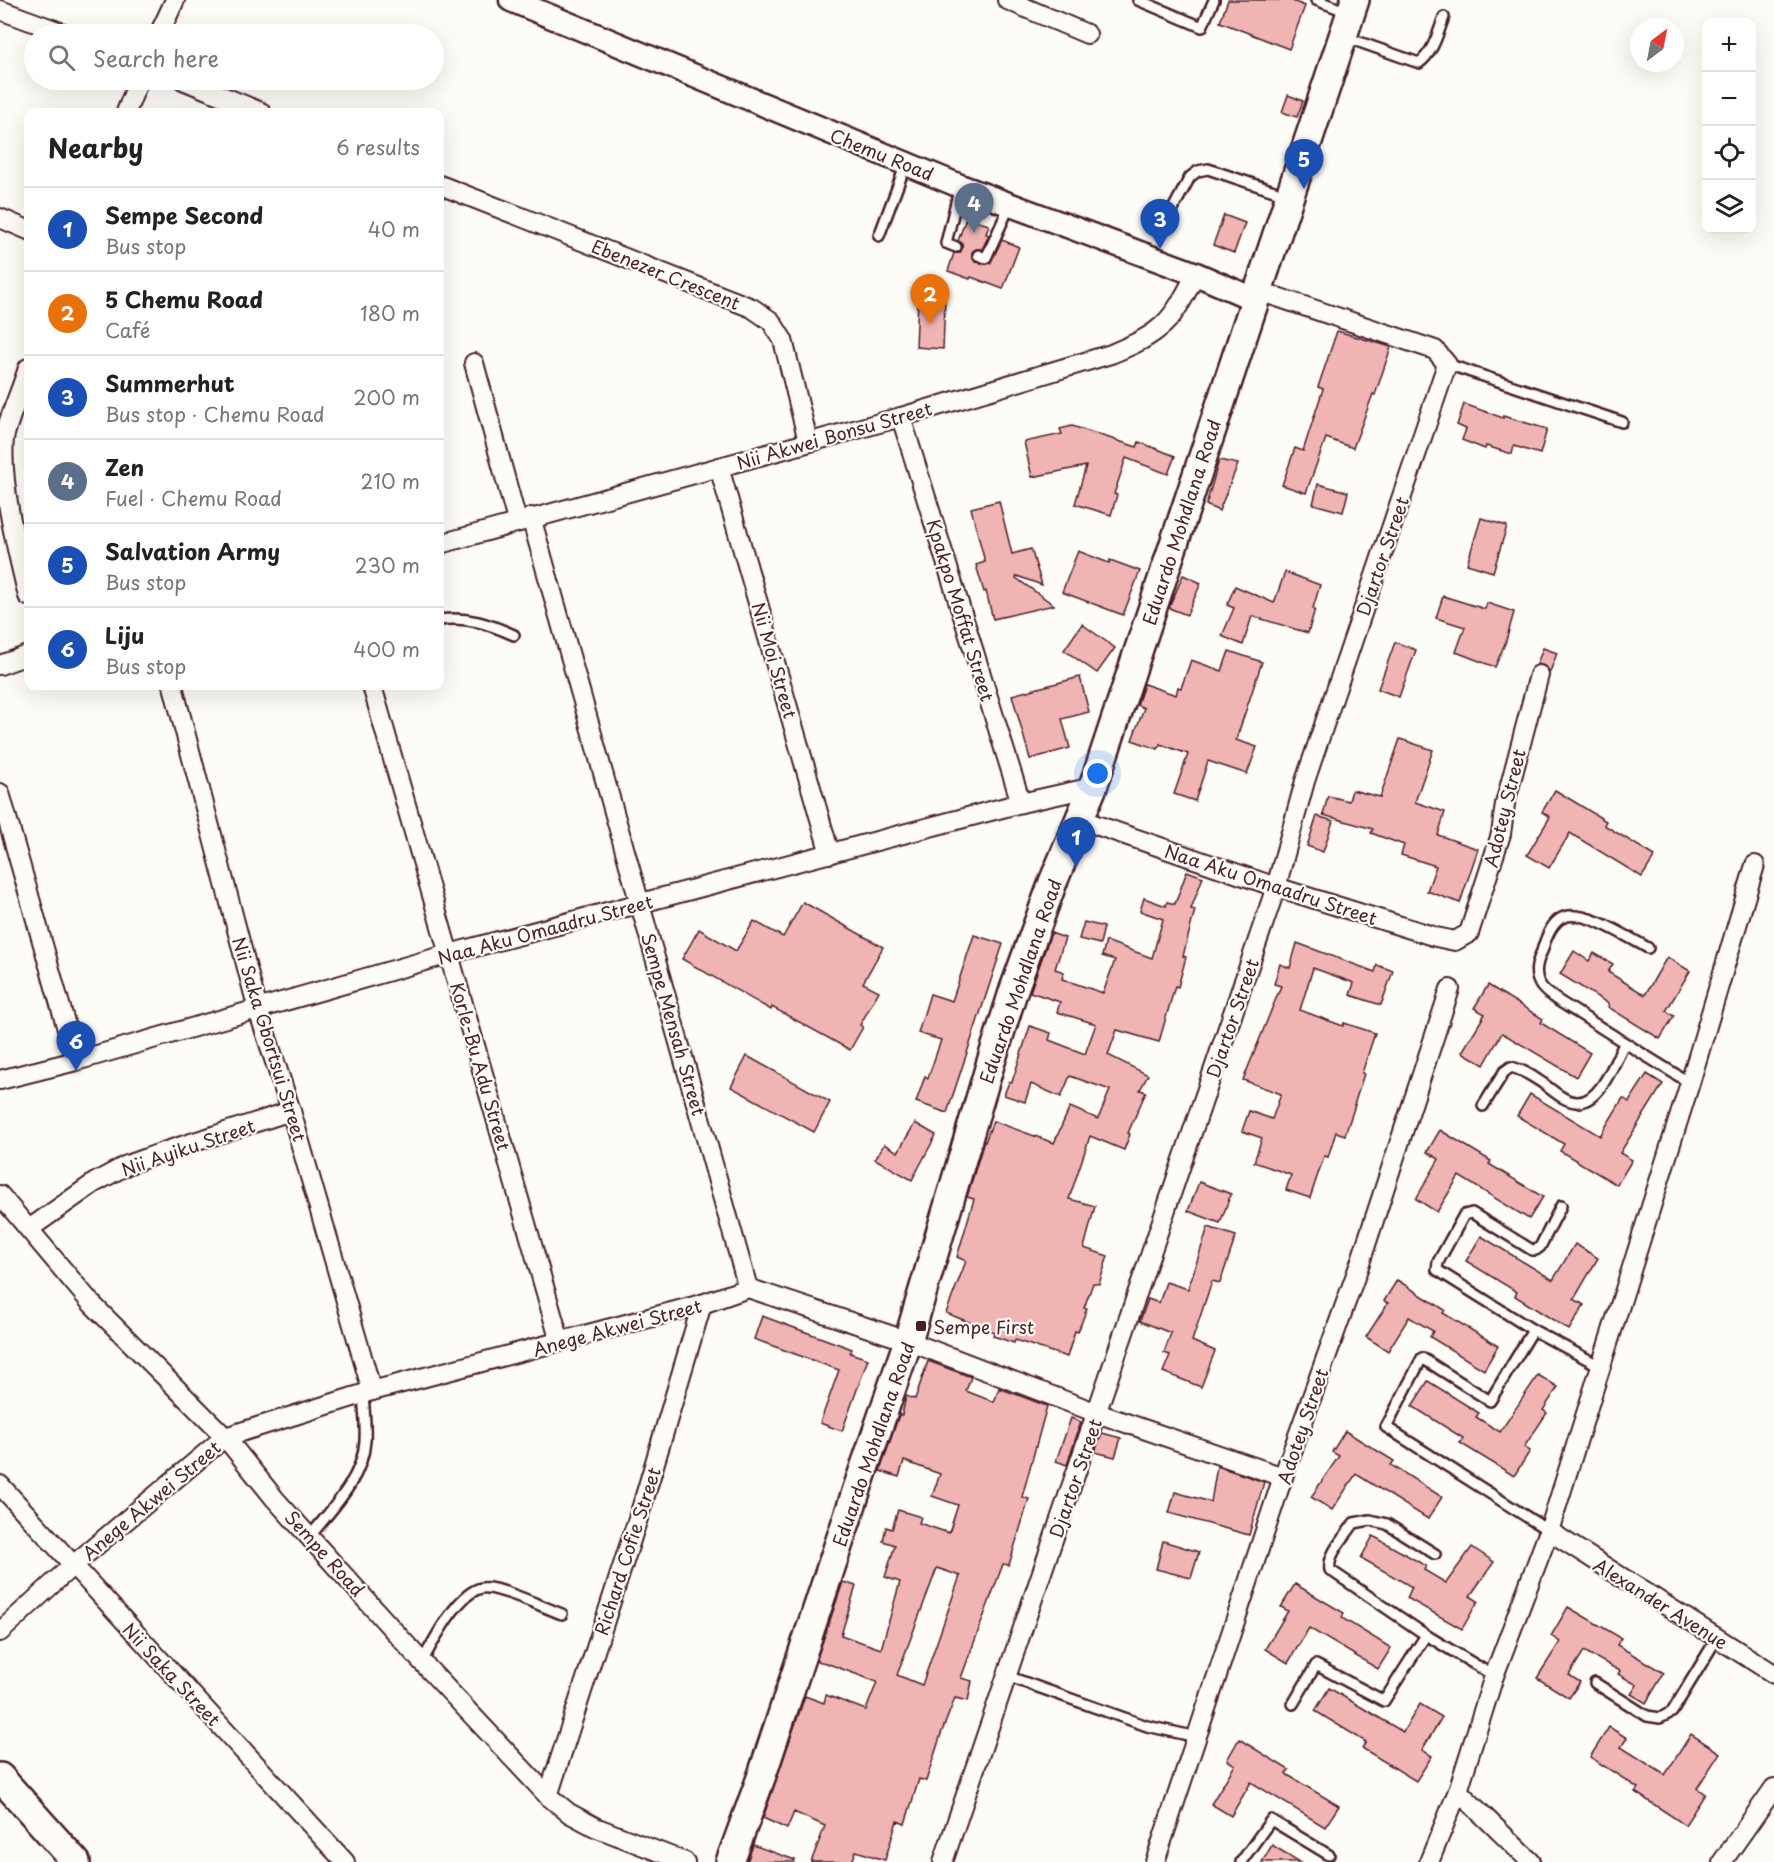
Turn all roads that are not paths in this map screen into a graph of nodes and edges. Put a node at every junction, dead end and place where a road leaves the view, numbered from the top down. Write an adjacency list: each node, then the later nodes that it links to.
1 (175, 0): 11 (street)
2 (511, 0): 17 (street, Chemu Road)
3 (1007, 0): 12 (street)
4 (1138, 0): 5 (lane)
5 (1214, 0)
6 (1316, 0): 8 (lane)
7 (0, 10): 10 (street)
8 (1349, 17): 9 (lane); 20 (main road, Eduardo Mohdlana Road)
9 (1444, 17)
10 (38, 24)
11 (164, 24)
12 (1087, 34)
13 (135, 90): 15 (street)
14 (207, 90): 16 (street)
15 (128, 108)
16 (251, 108)
17 (906, 164): 18 (street, Chemu Road); 25 (lane)
18 (960, 186): 21 (street, Chemu Road); 26 (lane)
19 (444, 187): 36 (street, Ebenezer Crescent)
20 (1290, 197): 23 (lane); 29 (main road, Eduardo Mohdlana Road)
21 (1010, 205): 27 (lane); 28 (street, Chemu Road)
22 (0, 218): 24 (street)
23 (1166, 222)
24 (24, 228)
25 (879, 236)
26 (956, 247)
27 (978, 255)
28 (1196, 274): 29 (street, Chemu Road); 33 (street, Nii Akwei Bonsu Street)
29 (1258, 296): 31 (street); 48 (main road, Eduardo Mohdlana Road)
30 (474, 363): 38 (street, Sempe Mensah Street)
31 (1447, 364): 34 (lane); 55 (street, Djartor Street)
32 (24, 379): 35 (street)
33 (901, 417): 36 (street, Nii Akwei Bonsu Street); 50 (street, Kpakpo Moffat Street)
34 (1622, 422)
35 (2, 438): 40 (street)
36 (808, 441): 37 (street, Nii Akwei Bonsu Street)
37 (719, 467): 38 (street, Nii Akwei Bonsu Street); 53 (street, Nii Moi Street)
38 (524, 519): 39 (street, Nii Akwei Bonsu Street); 56 (street, Sempe Mensah Street)
39 (444, 543)
40 (24, 580)
41 (444, 619): 42 (lane)
42 (514, 635)
43 (24, 656): 44 (street)
44 (0, 665)
45 (1539, 675): 57 (street, Adotey Street)
46 (174, 690): 61 (street, Nii Saka Gbortsui Street)
47 (373, 690): 59 (street, Korle-Bu Adu Street)
48 (1093, 787): 50 (street, Naa Aku Omaadru Street); 51 (main road, Eduardo Mohdlana Road)
49 (0, 793): 52 (street)
50 (1021, 803): 53 (street, Naa Aku Omaadru Street)
51 (1079, 819): 55 (street, Naa Aku Omaadru Street); 74 (main road, Eduardo Mohdlana Road)
52 (5, 829): 63 (street)
53 (830, 854): 56 (street, Naa Aku Omaadru Street)
54 (1755, 865): 65 (street)
55 (1276, 887): 57 (street, Naa Aku Omaadru Street); 78 (street, Djartor Street)
56 (640, 903): 59 (street, Naa Aku Omaadru Street); 71 (street, Sempe Mensah Street)
57 (1463, 938)
58 (1648, 948): 62 (lane)
59 (449, 954): 61 (street, Naa Aku Omaadru Street); 75 (street, Korle-Bu Adu Street)
60 (1450, 989): 80 (street, Adotey Street)
61 (258, 1010): 63 (street, Naa Aku Omaadru Street); 67 (street, Nii Saka Gbortsui Street)
62 (1624, 1044): 65 (lane); 66 (lane)
63 (76, 1061): 64 (street, Naa Aku Omaadru Street)
64 (0, 1080)
65 (1690, 1083): 76 (street)
66 (1483, 1106)
67 (291, 1111): 70 (street, Nii Ayiku Street); 77 (street, Nii Saka Gbortsui Street)
68 (0, 1195): 70 (street, Sempe Road)
69 (1561, 1206): 73 (lane)
70 (29, 1229): 79 (street, Sempe Road)
71 (747, 1288): 72 (street, Anege Akwei Street); 74 (street)
72 (702, 1304): 75 (street, Anege Akwei Street); 100 (street, Richard Cofie Street)
73 (1533, 1330): 76 (lane); 82 (lane)
74 (908, 1341): 78 (street); 105 (main road, Eduardo Mohdlana Road)
75 (560, 1342): 77 (street, Anege Akwei Street)
76 (1600, 1366): 82 (street)
77 (368, 1392): 79 (street, Anege Akwei Street); 83 (lane)
78 (1097, 1413): 80 (street); 92 (street, Djartor Street)
79 (225, 1437): 83 (street, Sempe Road); 85 (street, Anege Akwei Street)
80 (1283, 1477): 96 (street, Adotey Street)
81 (0, 1485): 85 (street, Nii Saka Street)
82 (1549, 1531): 89 (street, Alexander Avenue); 93 (street)
83 (310, 1536): 90 (street, Sempe Road)
84 (1435, 1554): 88 (lane)
85 (72, 1566): 87 (street, Anege Akwei Street); 103 (street, Nii Saka Street)
86 (561, 1614): 90 (lane)
87 (0, 1632)
88 (1426, 1635): 93 (lane); 95 (lane)
89 (1717, 1638): 91 (street, Alexander Avenue); 94 (lane)
90 (422, 1662): 100 (street, Sempe Road)
91 (1774, 1674)
92 (1007, 1676): 96 (lane); 106 (street, Djartor Street)
93 (1494, 1676): 99 (street)
94 (1594, 1683)
95 (1293, 1704)
96 (1197, 1737): 107 (street, Adotey Street)
97 (0, 1777): 102 (main road)
98 (1774, 1788): 111 (street)
99 (1458, 1791): 109 (street); 110 (street)
100 (548, 1796): 104 (street, Sempe Road)
101 (1329, 1855): 108 (lane)
102 (70, 1860)
103 (345, 1862)
104 (685, 1862)
105 (730, 1862)
106 (943, 1862)
107 (1155, 1862)
108 (1241, 1862)
109 (1428, 1862)
110 (1531, 1862)
111 (1722, 1862)

